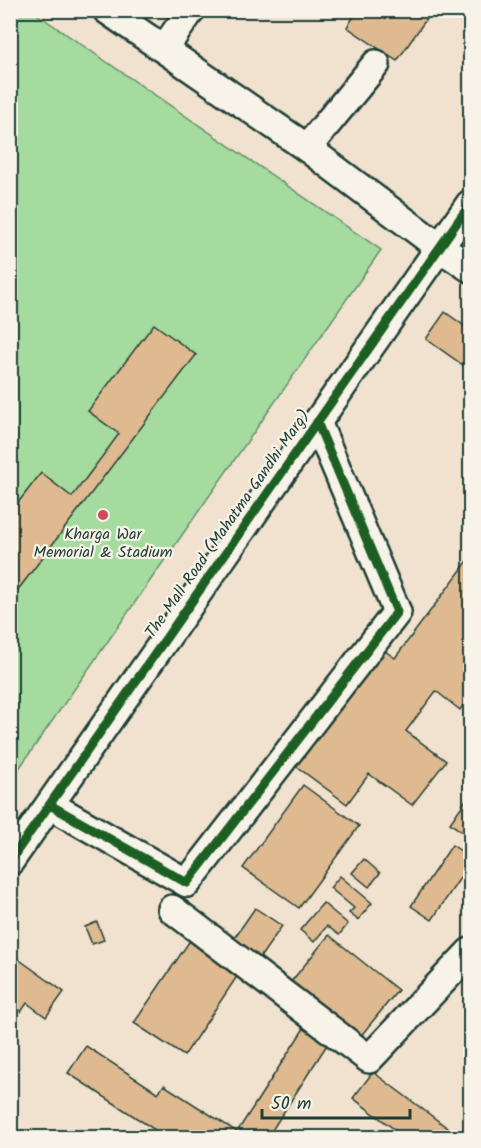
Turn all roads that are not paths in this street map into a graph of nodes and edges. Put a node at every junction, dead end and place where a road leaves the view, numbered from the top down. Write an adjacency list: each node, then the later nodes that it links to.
1 (107, 10): 3 (street)
2 (191, 10): 3 (street)
3 (164, 49): 5 (street)
4 (376, 64): 5 (street)
5 (307, 148): 7 (street)
6 (471, 204): 7 (street, The Mall Road (Mahatma Gandhi Marg))
7 (439, 247): 8 (street); 9 (street, The Mall Road (Mahatma Gandhi Marg))
8 (471, 268)
9 (317, 422): 10 (street, The Mall Road (Mahatma Gandhi Marg)); 10 (street)
10 (50, 805): 11 (street, The Mall Road (Mahatma Gandhi Marg))
11 (10, 861)
12 (172, 909): 13 (street)
13 (471, 952)

